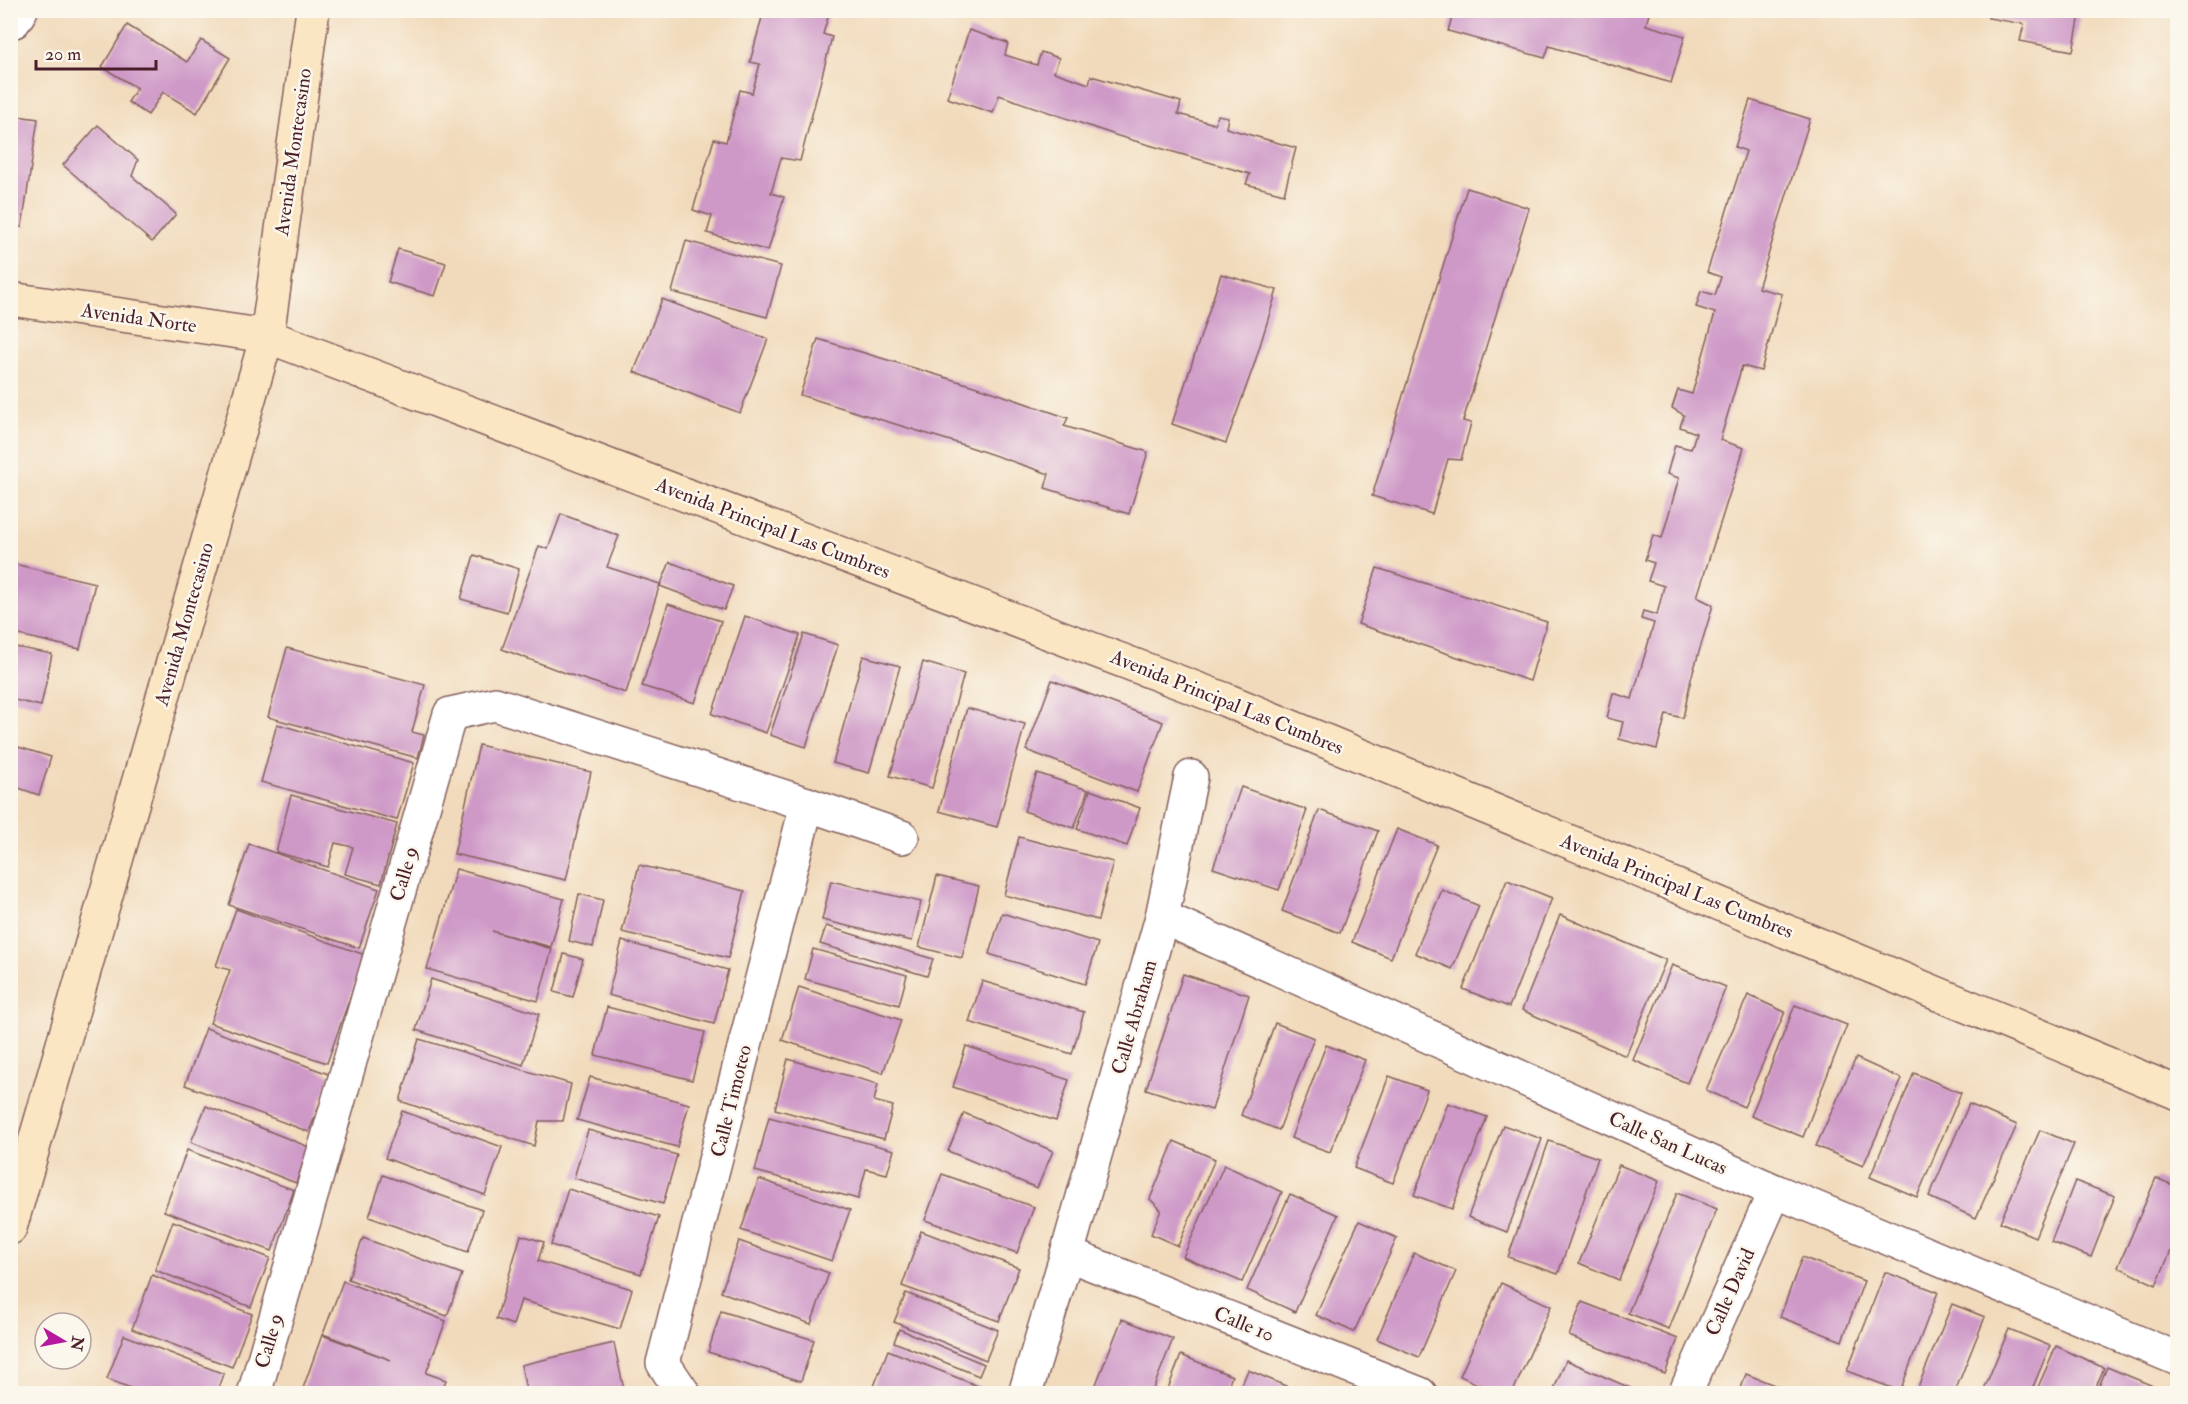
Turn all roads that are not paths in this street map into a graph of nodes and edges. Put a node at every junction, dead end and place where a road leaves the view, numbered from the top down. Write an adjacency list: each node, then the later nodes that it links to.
1 (313, 10): 3 (street, Avenida Montecasino)
2 (10, 299): 3 (street, Avenida Norte)
3 (267, 336): 8 (street, Avenida Principal Las Cumbres); 10 (street, Avenida Montecasino)
4 (1191, 777): 7 (street, Calle Abraham)
5 (807, 804): 6 (street); 13 (street, Calle 9); 14 (street, Calle Timoteo)
6 (902, 837)
7 (1162, 917): 9 (street, Calle San Lucas); 11 (street, Calle Abraham)
8 (2178, 1093)
9 (1775, 1191): 12 (street, Calle San Lucas); 17 (street, Calle David)
10 (10, 1228)
11 (1067, 1254): 15 (street); 16 (street, Calle 10)
12 (2178, 1359)
13 (254, 1394)
14 (684, 1394)
15 (1025, 1394)
16 (1420, 1394)
17 (1685, 1394)

